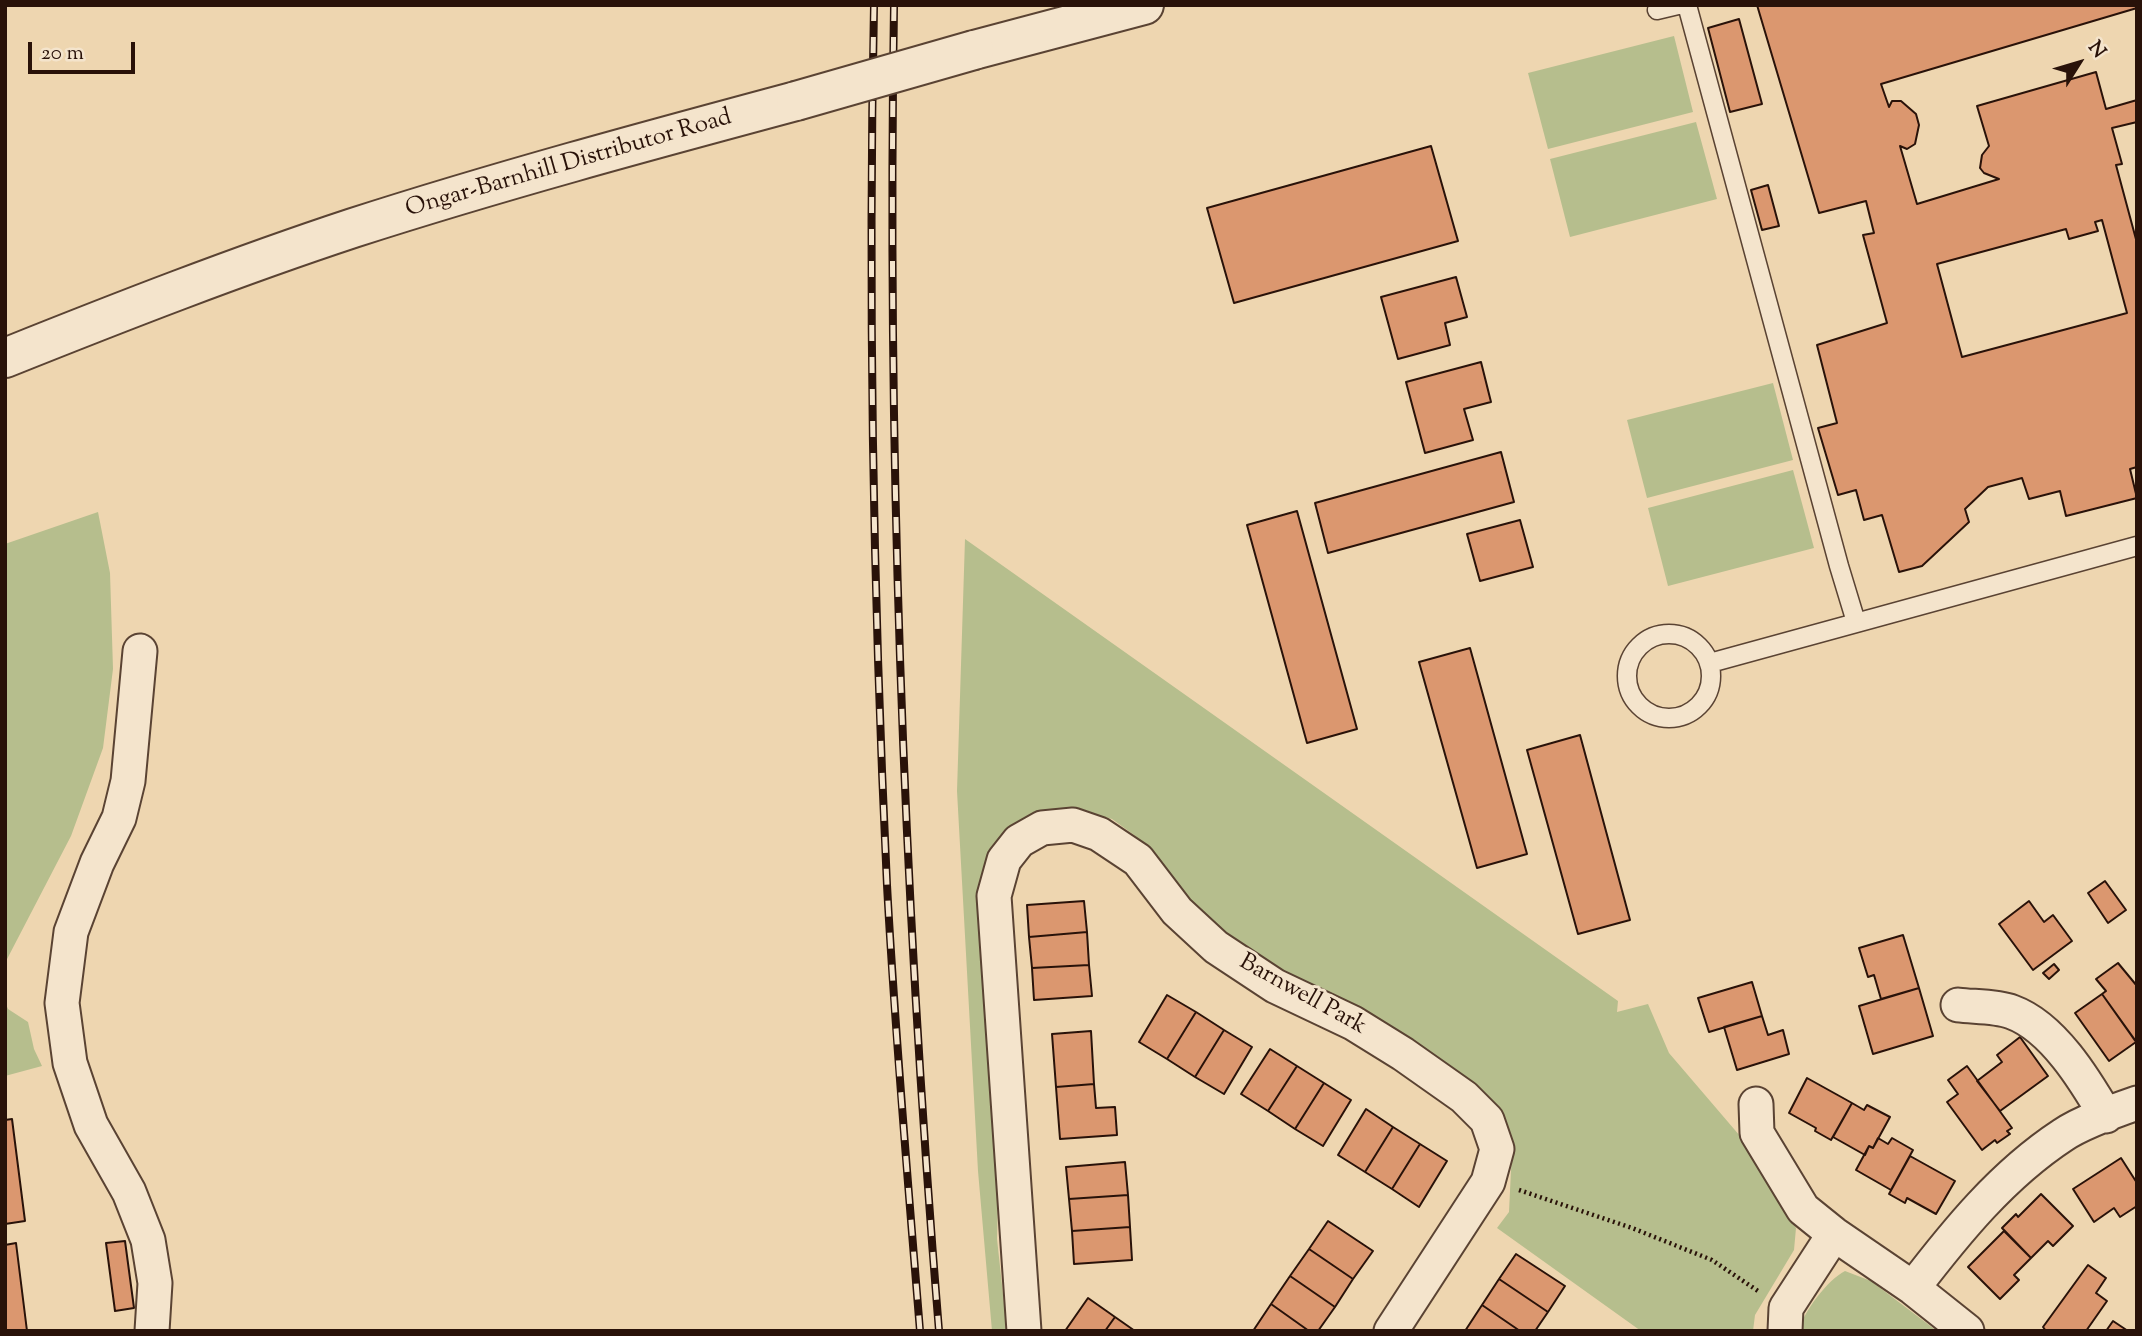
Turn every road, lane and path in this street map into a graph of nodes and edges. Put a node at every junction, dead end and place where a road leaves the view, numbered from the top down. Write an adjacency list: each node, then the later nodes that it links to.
1 (1144, 5): 5 (street, Ongar-Barnhill Distributor Road, bridge)
2 (1678, 5): 4 (lane)
3 (1687, 5): 7 (lane)
4 (1657, 9)
5 (5, 358)
6 (2137, 546): 7 (lane)
7 (1856, 622): 9 (lane)
8 (140, 651): 18 (street)
9 (1710, 663): 9 (lane)
10 (1958, 1005): 13 (street)
11 (2137, 1103): 13 (street)
12 (1756, 1104): 15 (street)
13 (2106, 1116): 16 (street)
14 (1488, 1182): 17 (path); 19 (street, Barnwell Park); 20 (street, Barnwell Park)
15 (1834, 1234): 16 (street); 17 (street)
16 (1913, 1288): 21 (street)
17 (1785, 1319)
18 (152, 1331)
19 (1024, 1331)
20 (1391, 1331)
21 (1967, 1331)

